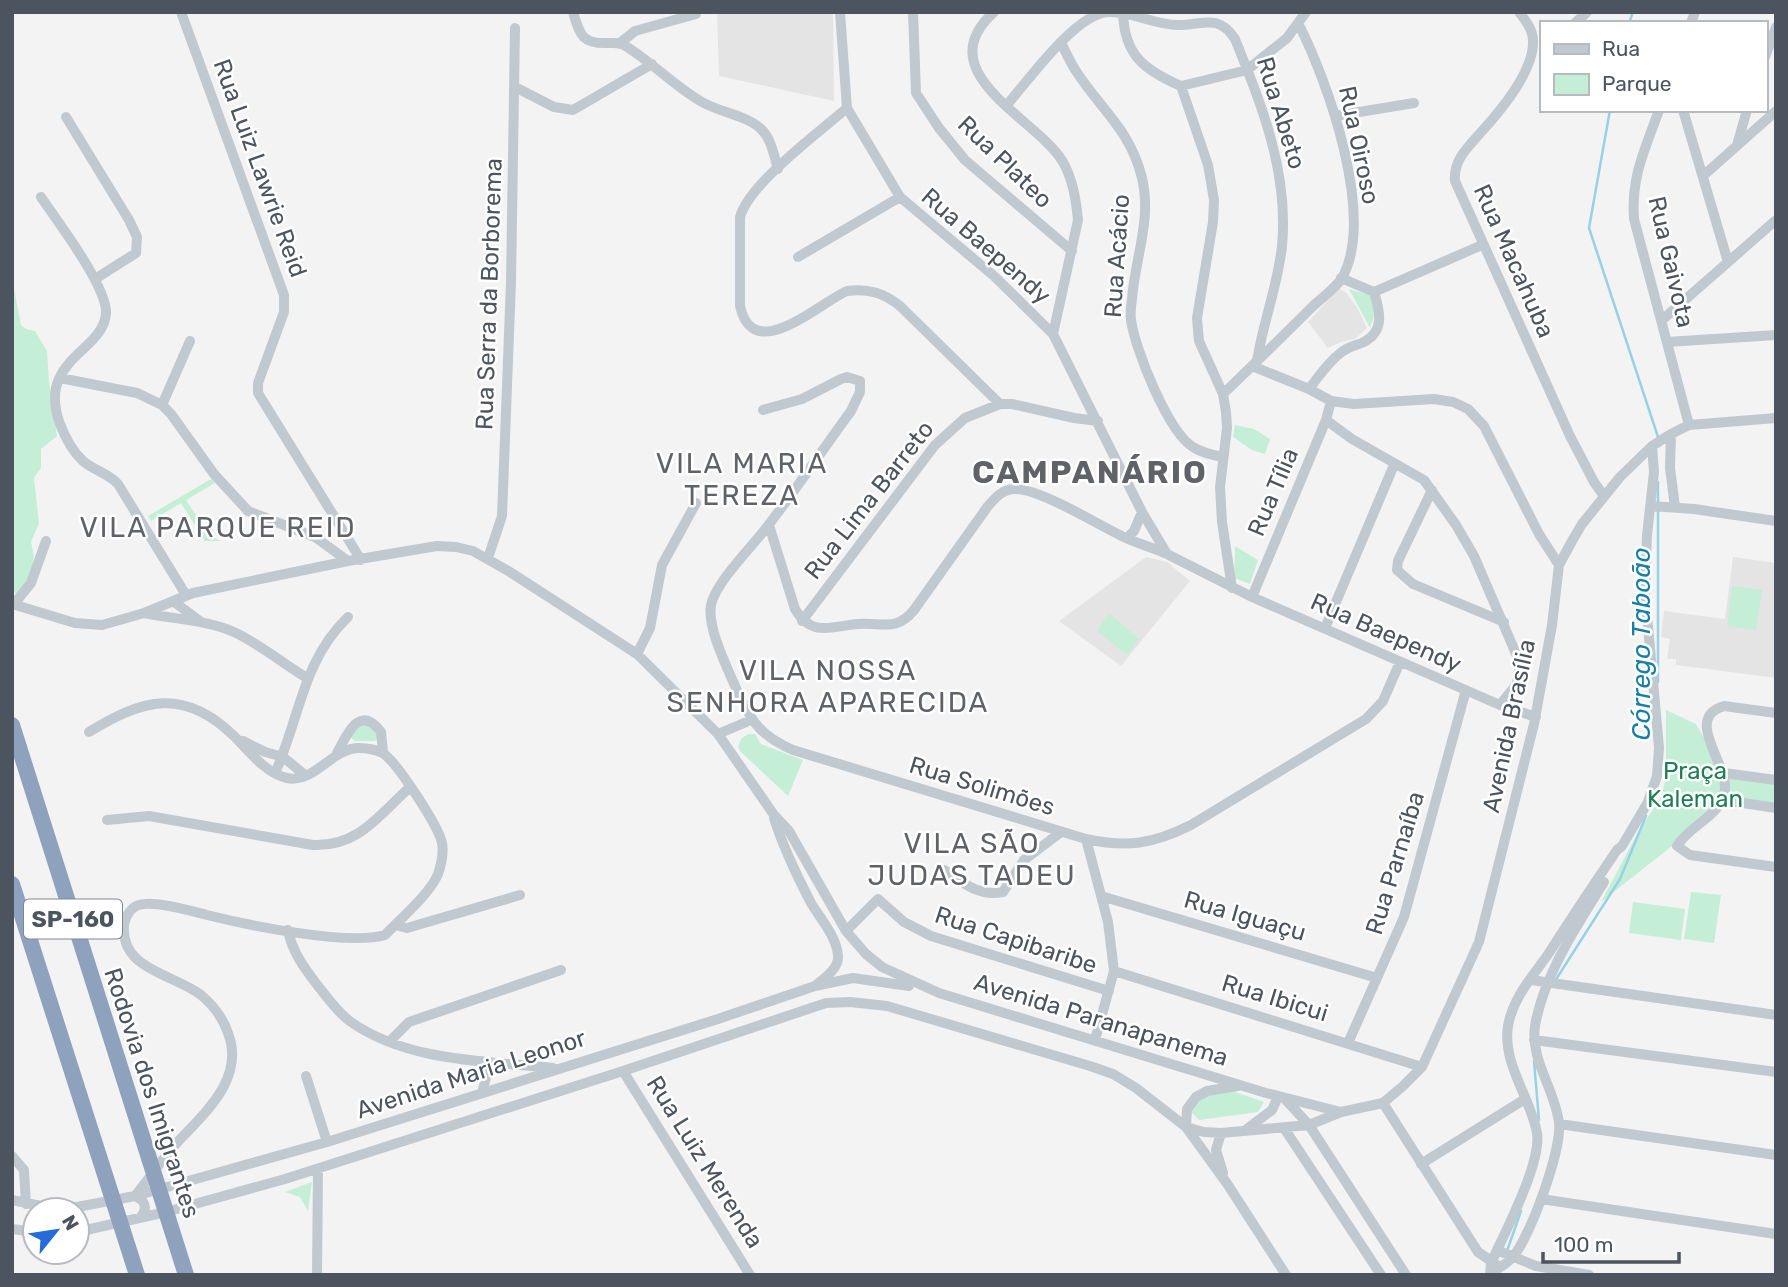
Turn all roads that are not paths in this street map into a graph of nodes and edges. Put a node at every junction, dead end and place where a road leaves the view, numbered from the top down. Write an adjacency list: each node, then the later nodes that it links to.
1 (181, 12): 77 (street, Rua Luiz Lawrie Reid)
2 (573, 12): 13 (street)
3 (840, 12): 24 (street, Rua Baependy)
4 (913, 12): 38 (street, Rua Plateo)
5 (994, 12): 23 (street)
6 (1306, 12): 10 (street)
7 (1520, 12): 17 (street)
8 (1123, 13): 14 (street); 19 (street, Rua Abeto); 20 (street)
9 (696, 14): 13 (street)
10 (1298, 25): 19 (street); 29 (street, Rua Oiroso)
11 (1776, 27): 16 (street)
12 (515, 28): 21 (street, Rua Serra da Borborema)
13 (620, 43): 18 (street)
14 (1061, 43): 23 (street); 63 (street, Rua Acácio)
15 (1540, 51): 17 (street, Rua Macahuba)
16 (1767, 52)
17 (1532, 58): 37 (street, Rua Macahuba)
18 (652, 64): 21 (street); 32 (street)
19 (1247, 69): 20 (street); 49 (street, Rua Abeto)
20 (1181, 86): 52 (street)
21 (515, 87): 76 (street, Rua Serra da Borborema)
22 (1414, 103): 29 (street)
23 (1006, 106): 38 (street)
24 (847, 108): 32 (street); 35 (street, Rua Baependy)
25 (1776, 111): 31 (street)
26 (1658, 112): 44 (street, Rua Gaivota)
27 (1684, 112): 33 (street)
28 (1746, 112): 31 (street)
29 (1335, 116): 41 (street, Rua Oiroso)
30 (65, 117): 42 (street)
31 (1737, 146): 33 (street)
32 (778, 169): 54 (street)
33 (1704, 175): 40 (street)
34 (41, 197): 42 (street)
35 (900, 197): 39 (street); 45 (street, Rua Baependy)
36 (1776, 220): 40 (street)
37 (1482, 245): 43 (street); 66 (street, Rua Macahuba)
38 (1072, 251): 45 (street)
39 (798, 257)
40 (1728, 262): 44 (street)
41 (1341, 278): 43 (street); 49 (street)
42 (95, 279): 50 (street)
43 (1374, 292): 51 (street)
44 (1662, 320): 48 (street, Rua Gaivota)
45 (1053, 334): 59 (street, Rua Baependy)
46 (1776, 335): 48 (street)
47 (190, 341): 55 (street)
48 (1667, 342): 60 (street, Rua Gaivota)
49 (1254, 364): 51 (street); 52 (street)
50 (60, 378): 55 (street); 81 (street)
51 (1309, 389): 53 (street)
52 (1223, 394): 63 (street)
53 (1331, 401): 58 (street, Rua Tília); 79 (street)
54 (1000, 404): 59 (street, Rua Lima Barreto); 87 (street, Rua Lima Barreto)
55 (162, 405): 78 (street)
56 (763, 410): 72 (street)
57 (1776, 418): 60 (street, Avenida Brasília)
58 (1326, 420): 64 (street); 82 (street, Rua Tília)
59 (1098, 421): 70 (street, Rua Baependy)
60 (1689, 425): 61 (street, Avenida Brasília)
61 (1671, 434): 62 (street, Avenida Brasília); 69 (street)
62 (1652, 446): 66 (street, Avenida Brasília); 68 (street)
63 (1223, 457): 80 (street)
64 (1394, 465): 65 (street); 90 (street)
65 (1432, 490): 89 (street); 89 (street)
66 (1604, 496): 79 (street, Avenida Brasília)
67 (696, 503): 91 (street)
68 (1651, 506): 69 (street); 117 (street)
69 (1675, 507): 71 (street)
70 (1142, 512): 73 (street); 75 (street, Rua Baependy)
71 (1776, 521)
72 (769, 525): 87 (street); 98 (street)
73 (1127, 538): 75 (street); 87 (street)
74 (46, 541): 84 (street)
75 (1167, 554): 80 (street, Rua Baependy)
76 (488, 558): 77 (street, Avenida Paranapanema); 91 (street, Avenida Paranapanema)
77 (361, 560): 78 (street, Avenida Paranapanema)
78 (348, 561): 81 (street, Avenida Paranapanema)
79 (1559, 565): 97 (street, Avenida Brasília)
80 (1232, 588): 82 (street, Rua Baependy)
81 (186, 595): 83 (street, Avenida Paranapanema)
82 (1252, 597): 90 (street, Rua Baependy)
83 (173, 601): 85 (street, Avenida Paranapanema); 88 (street)
84 (13, 604): 85 (street, Avenida Paranapanema)
85 (144, 612): 88 (street)
86 (348, 617): 93 (street)
87 (802, 621)
88 (201, 622): 93 (street)
89 (1504, 622): 95 (street)
90 (1325, 628): 92 (street, Rua Baependy)
91 (637, 654): 101 (street, Avenida Paranapanema)
92 (1400, 662): 94 (street, Rua Baependy); 116 (street, Rua Solimões)
93 (307, 678): 105 (street)
94 (1466, 690): 95 (street, Rua Baependy); 128 (street, Rua Parnaíba)
95 (1500, 705): 97 (street, Rua Baependy)
96 (1776, 713): 107 (street)
97 (1535, 717): 143 (street, Avenida Brasília)
98 (751, 720): 101 (street); 115 (street, Rua Solimões)
99 (12, 725): 179 (highway, Rodovia dos Imigrantes / SP-160)
100 (89, 732): 102 (street)
101 (718, 734): 113 (street, Avenida Paranapanema)
102 (234, 736): 105 (street); 106 (street)
103 (383, 752): 104 (street); 104 (street); 110 (street)
104 (337, 753): 108 (street)
105 (283, 757): 106 (street); 108 (street)
106 (275, 773): 108 (street)
107 (1724, 773): 109 (street); 111 (street)
108 (305, 775)
109 (1776, 780)
110 (410, 788): 114 (street); 123 (street)
111 (1723, 800): 112 (street); 118 (street)
112 (1776, 808)
113 (774, 815): 125 (street, Avenida Paranapanema); 131 (street, Avenida Paranapanema)
114 (107, 820)
115 (1061, 832): 116 (street, Rua Solimões); 119 (street)
116 (1086, 839): 122 (street)
117 (1622, 846): 129 (street); 130 (street)
118 (1776, 867)
119 (944, 870)
120 (12, 884): 178 (highway, SP-160)
121 (520, 895): 123 (street)
122 (1101, 896): 127 (street); 128 (street, Rua Iguaçu)
123 (395, 925): 124 (street)
124 (288, 930): 140 (street); 168 (street)
125 (846, 931): 132 (street, Rua Capibaribe); 133 (street, Avenida Paranapanema)
126 (561, 970): 140 (street)
127 (1114, 971): 132 (street); 141 (street, Rua Ibicui)
128 (1377, 978): 141 (street, Rua Parnaíba)
129 (1531, 980): 130 (street); 151 (street)
130 (1548, 981): 134 (street); 138 (street)
131 (816, 986): 133 (street, Avenida Maria Leonor); 135 (street, Avenida Maria Leonor)
132 (1109, 991): 139 (street)
133 (939, 993): 139 (street, Avenida Paranapanema)
134 (1776, 1014)
135 (718, 1019): 137 (street); 144 (street, Avenida Maria Leonor)
136 (939, 1021): 137 (street, Avenida Maria Leonor); 156 (street, Avenida Paranapanema)
137 (725, 1036): 145 (street, Avenida Maria Leonor)
138 (1534, 1040): 146 (street); 154 (street)
139 (1095, 1041): 148 (street, Avenida Paranapanema)
140 (389, 1042): 142 (street)
141 (1348, 1043): 143 (street, Rua Ibicui)
142 (482, 1060): 144 (street); 149 (street)
143 (1422, 1067): 152 (street, Avenida Brasília)
144 (559, 1068): 149 (street, Avenida Maria Leonor)
145 (623, 1072): 164 (street, Avenida Maria Leonor); 181 (street, Rua Luiz Merenda)
146 (1776, 1072)
147 (306, 1076): 160 (street)
148 (1242, 1086): 150 (street, Avenida Paranapanema); 156 (street)
149 (482, 1093): 160 (street, Avenida Maria Leonor)
150 (1281, 1097): 153 (street); 155 (street); 158 (street)
151 (1525, 1099): 163 (street); 175 (street)
152 (1383, 1103): 153 (street); 163 (street)
153 (1341, 1112): 155 (street)
154 (1559, 1124): 161 (street); 169 (street)
155 (1309, 1125): 157 (street); 184 (street)
156 (1186, 1127): 159 (street); 165 (street)
157 (1284, 1128): 158 (street); 183 (street)
158 (1244, 1130): 159 (street)
159 (1221, 1132): 165 (street)
160 (327, 1142): 166 (street, Avenida Maria Leonor)
161 (1776, 1155)
162 (12, 1156): 167 (street)
163 (1421, 1164): 177 (street)
164 (318, 1169): 171 (street, Avenida Maria Leonor); 180 (street)
165 (1228, 1185): 182 (street)
166 (162, 1189): 168 (street, Avenida Maria Leonor); 171 (street)
167 (26, 1196)
168 (135, 1196): 170 (street, Avenida Maria Leonor); 172 (street)
169 (1541, 1199): 174 (street); 176 (street)
170 (91, 1204)
171 (166, 1212): 172 (street, Avenida Maria Leonor)
172 (141, 1217): 173 (street, Avenida Maria Leonor)
173 (91, 1230)
174 (1776, 1234)
175 (1497, 1250): 176 (street); 177 (street)
176 (1514, 1256): 177 (street); 185 (street)
177 (1493, 1269)
178 (137, 1275)
179 (186, 1275)
180 (317, 1275)
181 (750, 1275)
182 (1286, 1275)
183 (1381, 1275)
184 (1406, 1275)
185 (1589, 1275)

